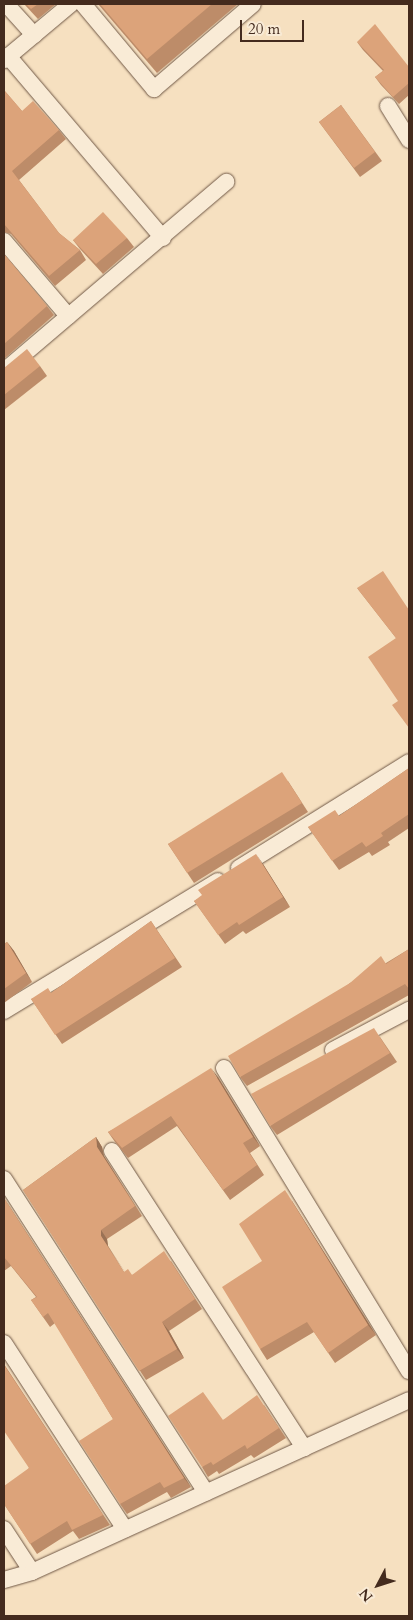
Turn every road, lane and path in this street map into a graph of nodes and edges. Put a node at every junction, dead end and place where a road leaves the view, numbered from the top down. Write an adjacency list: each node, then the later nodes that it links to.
1 (6, 4): 5 (street)
2 (71, 4): 5 (street)
3 (83, 4): 4 (street)
4 (252, 4)
5 (34, 35): 6 (street)
6 (6, 58): 10 (street)
7 (388, 106): 8 (street)
8 (409, 140)
9 (226, 182): 10 (street)
10 (163, 238): 12 (street)
11 (4, 241): 12 (street)
12 (68, 316): 13 (street)
13 (4, 370)
14 (409, 762): 16 (street)
15 (409, 1010): 17 (street)
16 (4, 1011)
17 (317, 1059)
18 (224, 1068): 20 (street)
19 (260, 1091): 20 (street)
20 (243, 1100): 24 (street)
21 (112, 1151): 26 (street)
22 (4, 1179): 27 (street)
23 (4, 1343): 29 (street)
24 (409, 1371)
25 (409, 1400): 26 (street)
26 (304, 1448): 27 (street)
27 (206, 1492): 29 (street)
28 (4, 1528): 30 (street)
29 (125, 1529): 30 (street)
30 (32, 1572): 31 (street)
31 (4, 1580)

